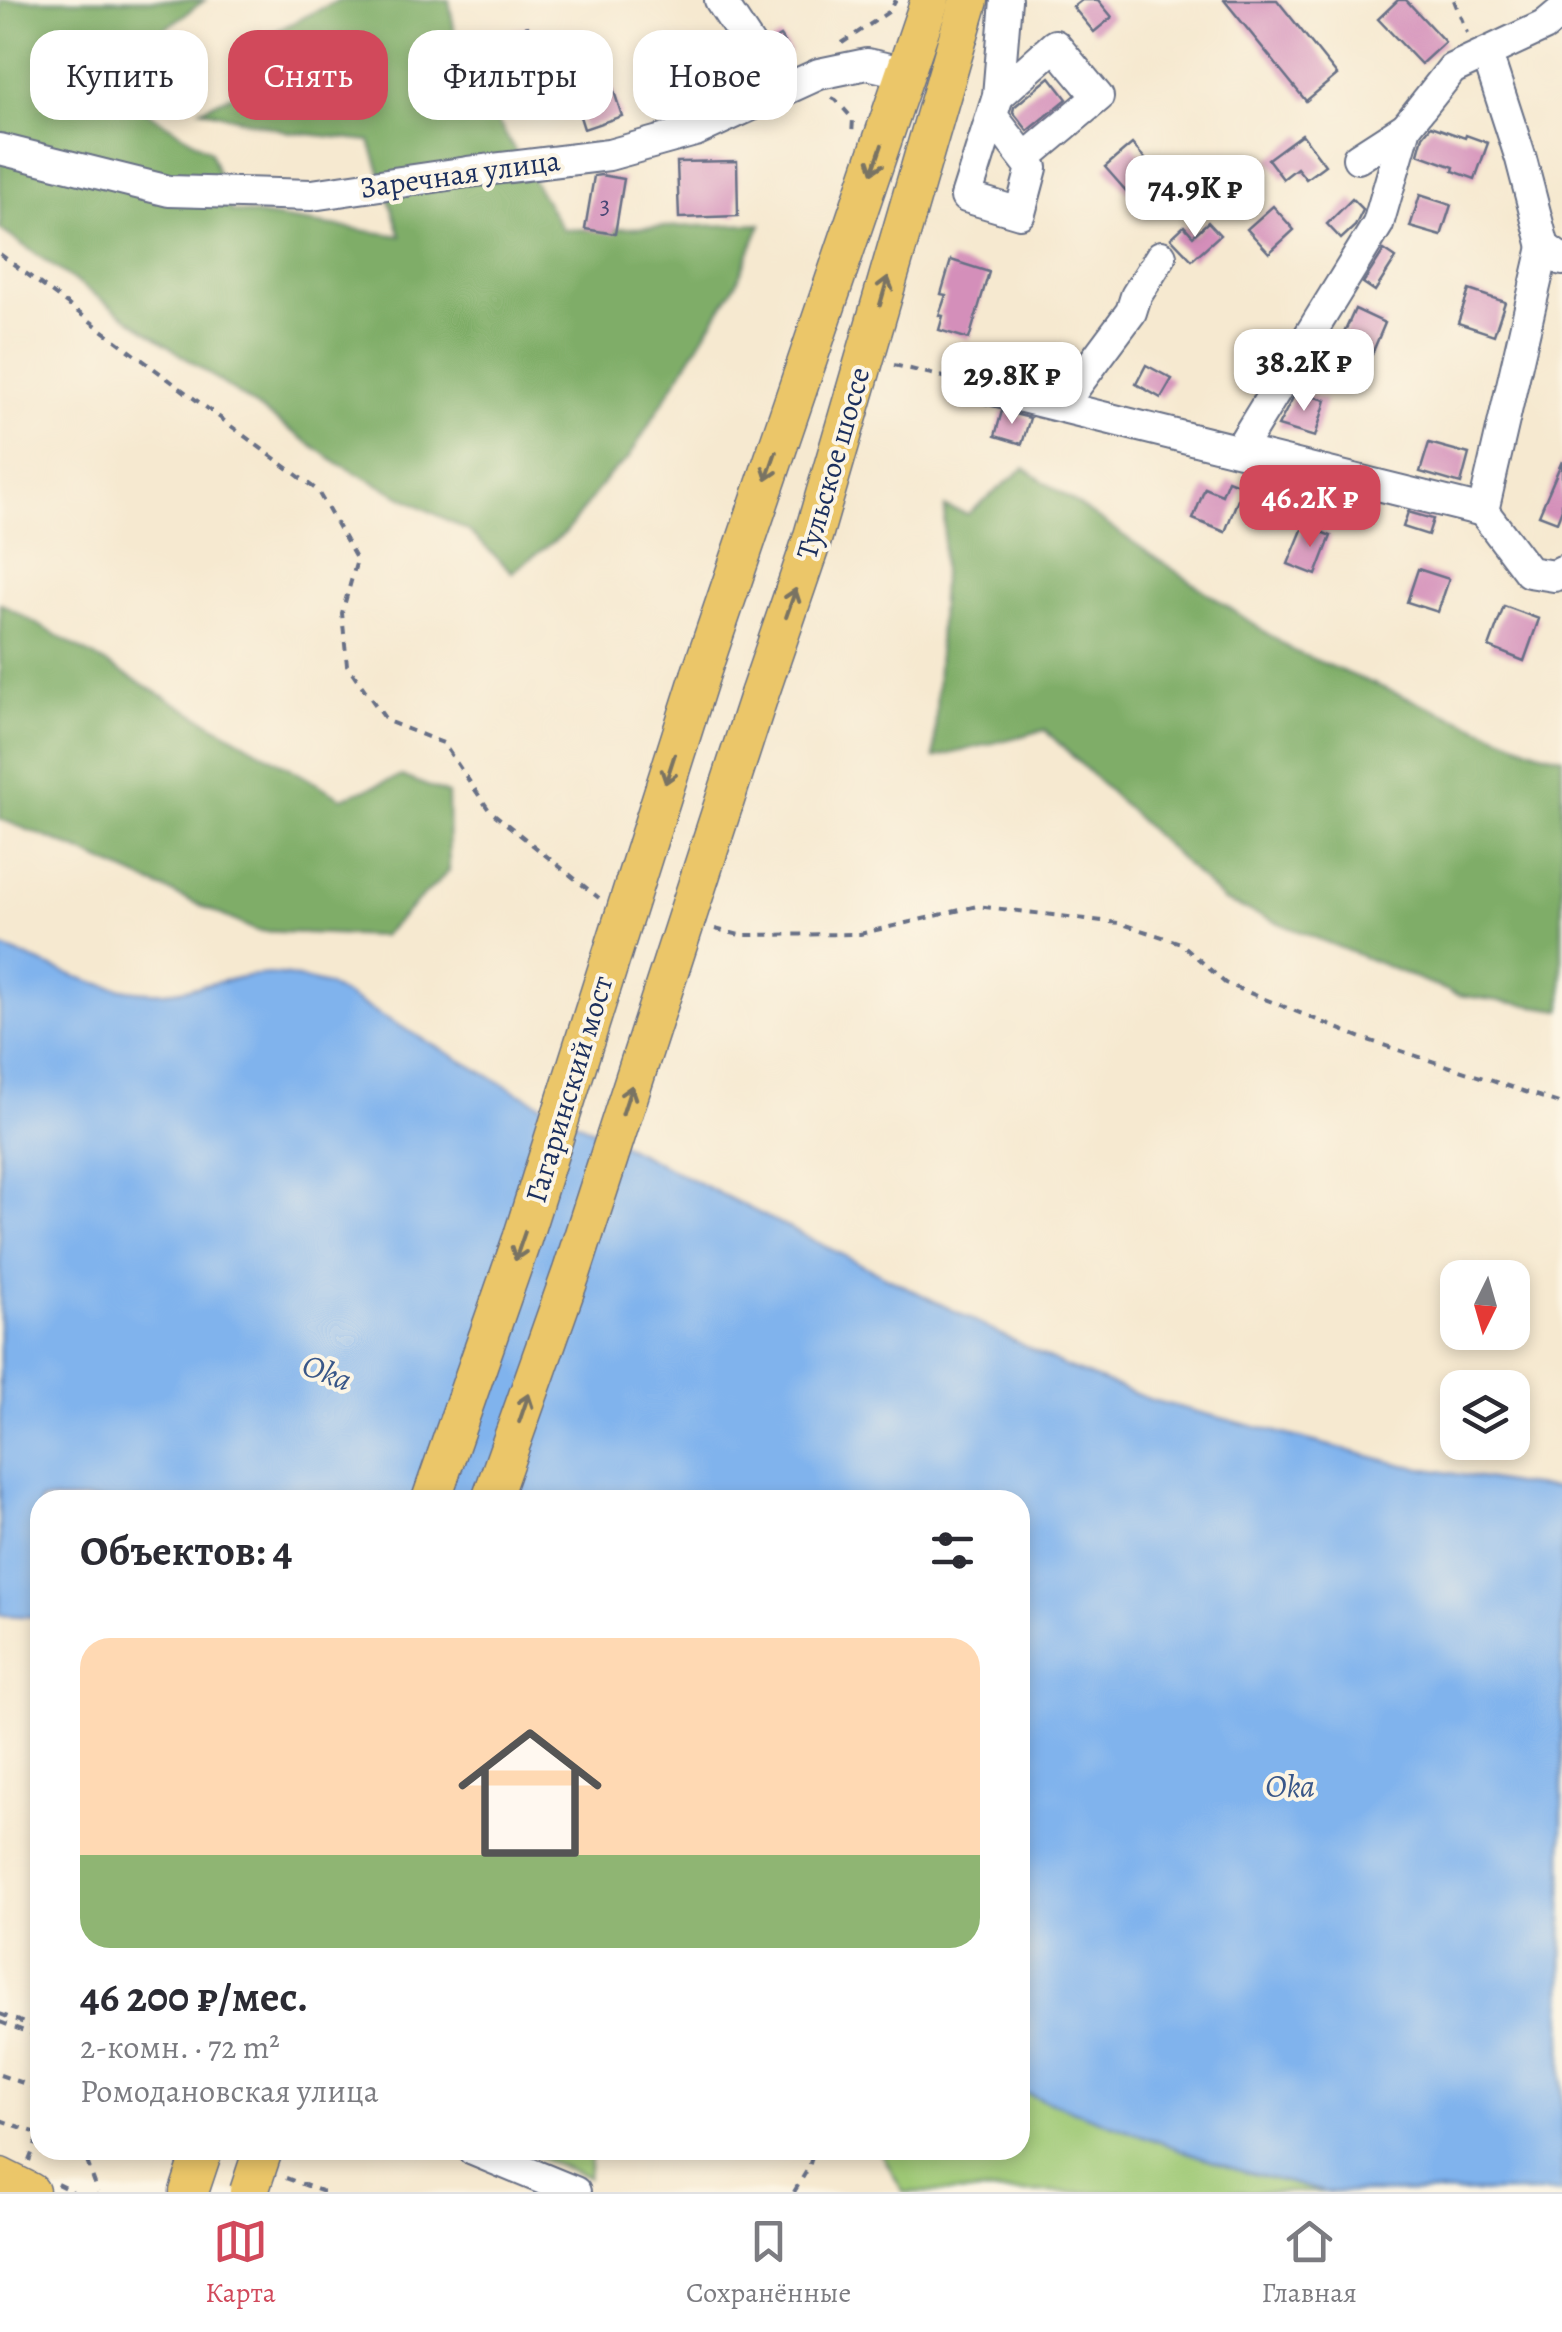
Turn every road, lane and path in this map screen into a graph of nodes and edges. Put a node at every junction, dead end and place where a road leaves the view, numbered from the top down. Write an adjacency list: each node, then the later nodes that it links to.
1 (720, 0): 7 (street)
2 (930, 0): 9 (main road, Тульское шоссе)
3 (969, 0): 26 (main road, Тульское шоссе, one-way to 3)
4 (1006, 0): 12 (street)
5 (1454, 0): 8 (path)
6 (1546, 12): 8 (street)
7 (740, 30)
8 (1488, 54): 17 (street); 22 (street)
9 (907, 73): 10 (street, Заречная улица); 25 (main road, Тульское шоссе, one-way to 25)
10 (797, 83)
11 (826, 97): 14 (path)
12 (995, 106): 16 (street); 16 (street); 16 (street)
13 (717, 120): 15 (street, Заречная улица)
14 (852, 135)
15 (0, 148)
16 (1025, 158)
17 (1553, 253): 23 (street)
18 (1161, 256): 21 (street)
19 (884, 362): 20 (path)
20 (968, 384): 21 (street)
21 (1060, 406): 22 (street)
22 (1239, 450): 23 (street)
23 (1483, 511): 24 (street)
24 (1562, 571)
25 (700, 676): 27 (main road, Гагаринский мост, one-way to 27, bridge)
26 (758, 695): 28 (main road, Гагаринский мост, one-way to 26, bridge)
27 (434, 1490)
28 (495, 1490)
29 (0, 2014): 31 (path)
30 (0, 2022): 32 (path)
31 (30, 2025)
32 (30, 2033)
33 (0, 2075): 34 (path)
34 (30, 2086)
35 (0, 2120): 36 (path)
36 (30, 2130)
37 (87, 2160): 45 (path)
38 (200, 2160): 46 (main road)
39 (260, 2160): 47 (main road, bridge)
40 (263, 2160): 48 (main road, bridge)
41 (497, 2160): 49 (street)
42 (812, 2160): 50 (path)
43 (0, 2178): 44 (main road)
44 (30, 2192)
45 (98, 2192)
46 (189, 2192)
47 (248, 2192)
48 (258, 2192)
49 (575, 2192)
50 (794, 2192)

